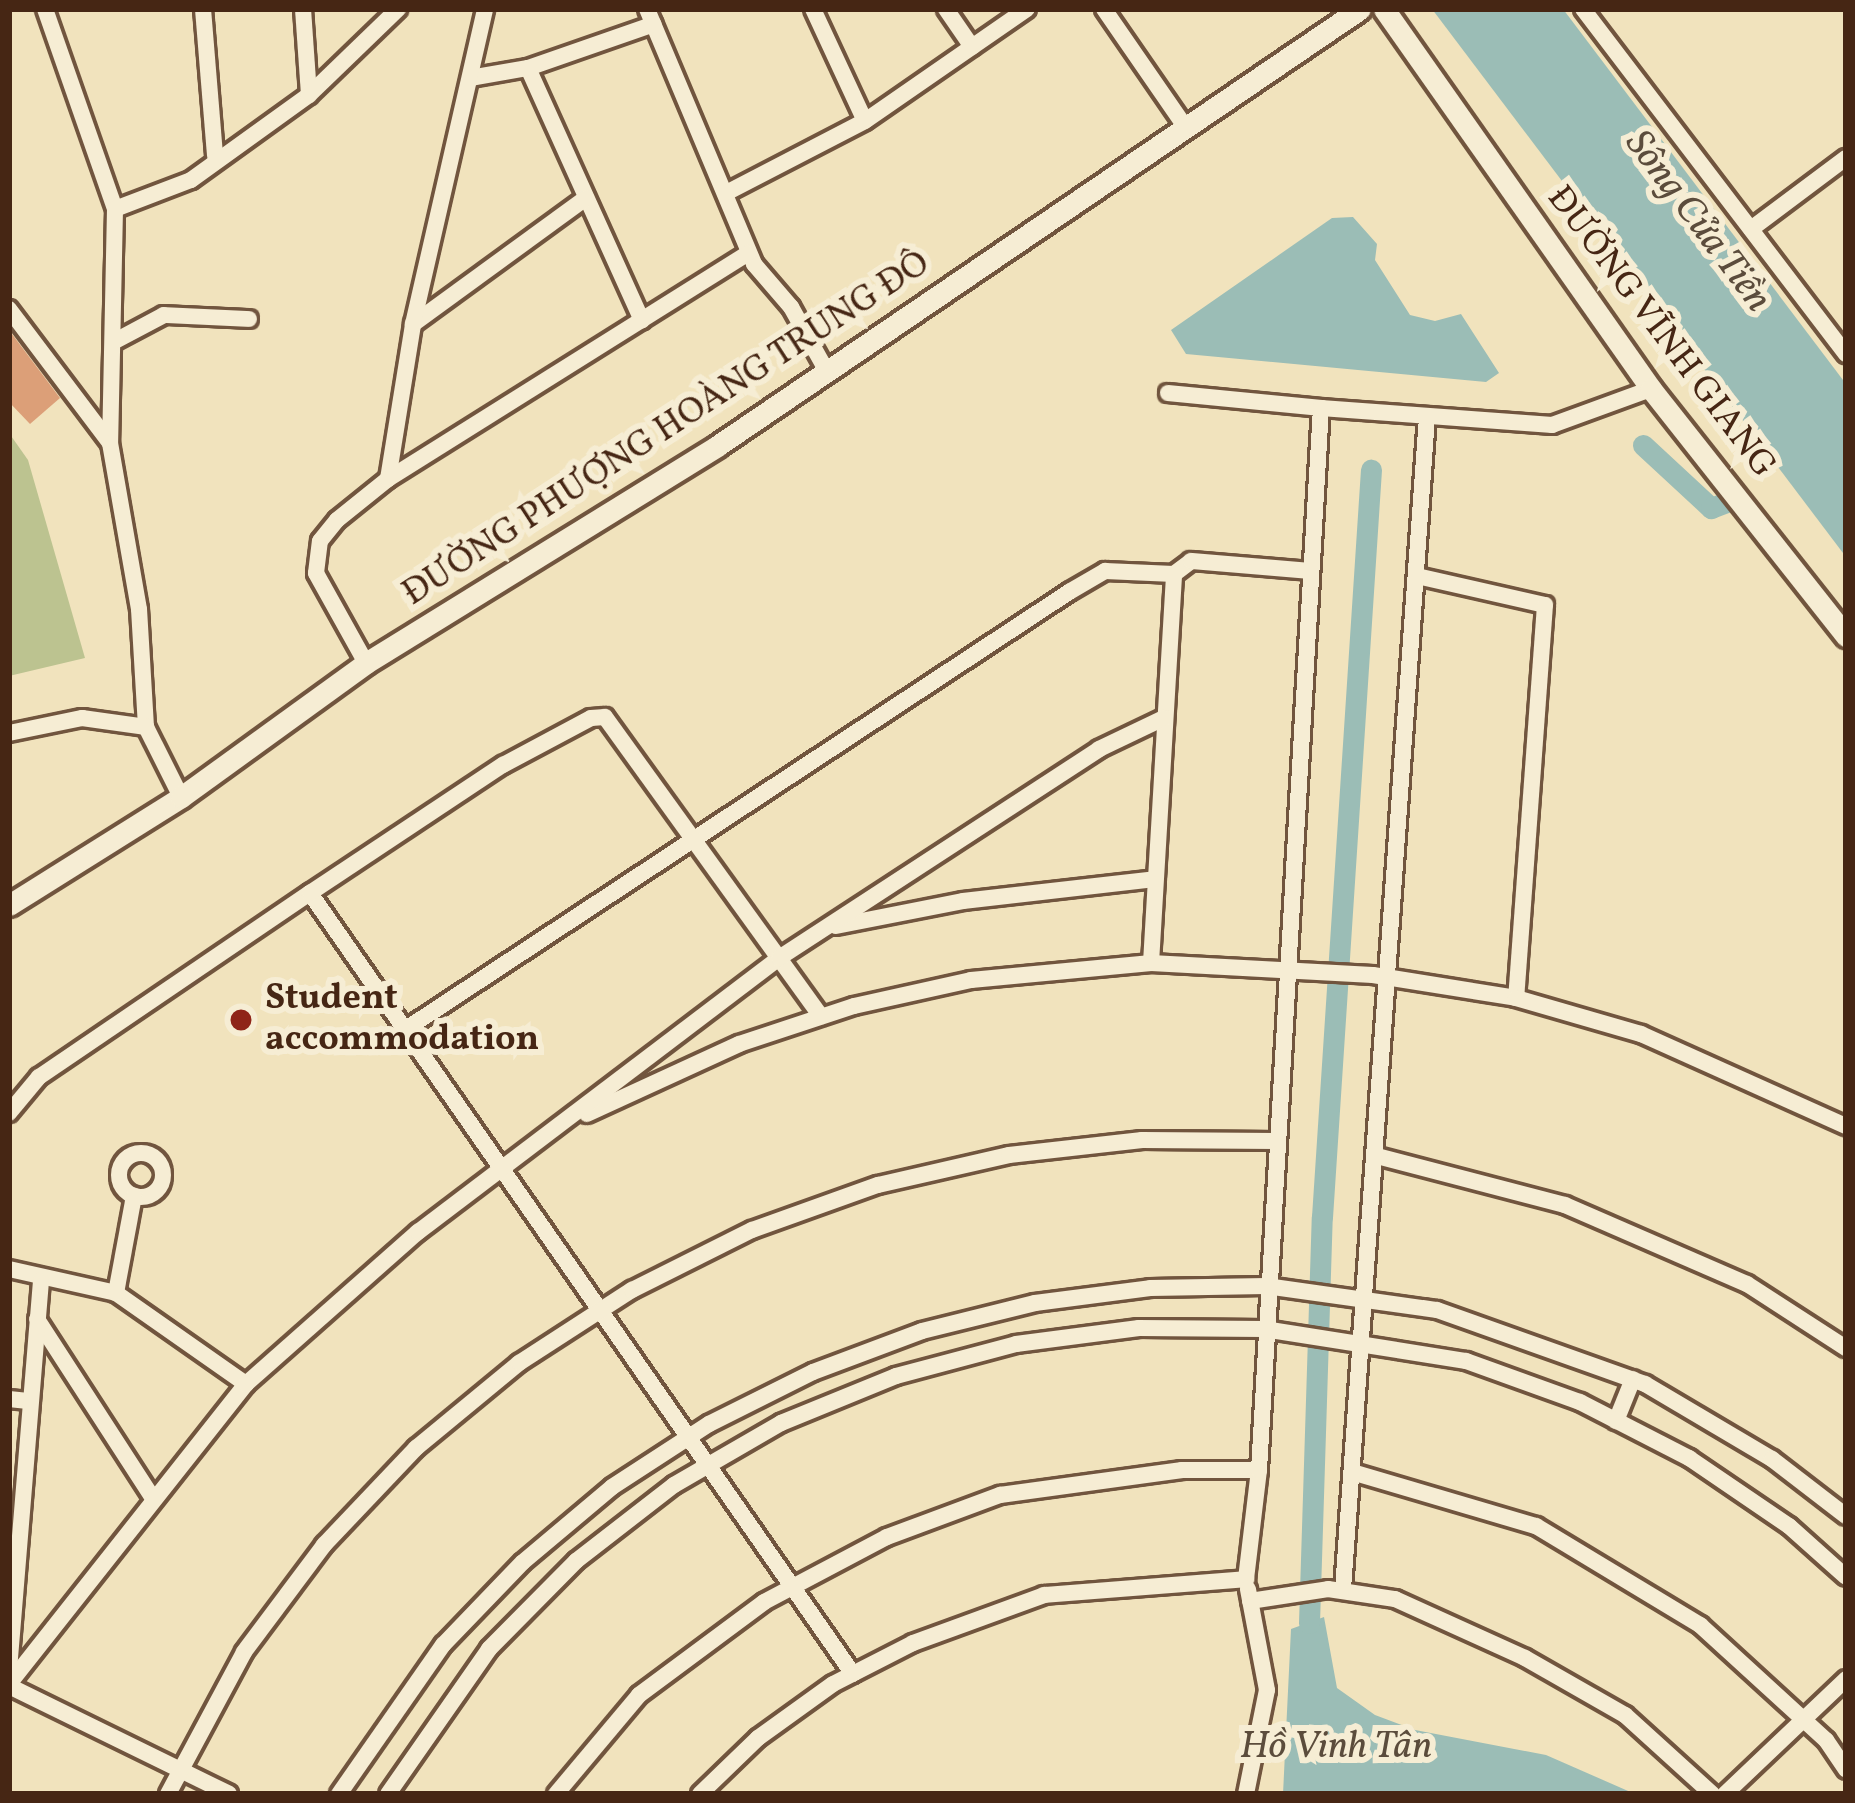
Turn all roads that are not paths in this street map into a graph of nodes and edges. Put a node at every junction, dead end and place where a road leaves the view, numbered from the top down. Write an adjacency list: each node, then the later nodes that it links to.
1 (45, 9): 24 (street)
2 (203, 9): 20 (street)
3 (303, 9): 17 (street)
4 (398, 9): 17 (street)
5 (484, 9): 16 (street)
6 (813, 9): 18 (street)
7 (946, 9): 14 (street)
8 (1027, 9): 14 (street)
9 (1104, 9): 19 (street)
10 (1360, 9): 19 (street, ĐƯỜNG PHƯỢNG HOÀNG TRUNG ĐÔ)
11 (1384, 9): 34 (street, ĐƯỜNG VĨNH GIANG)
12 (1583, 9): 25 (street)
13 (651, 17): 15 (street); 22 (street)
14 (972, 47): 18 (street)
15 (528, 68): 16 (street); 23 (street)
16 (470, 78): 30 (street)
17 (310, 94): 20 (street)
18 (865, 121): 22 (street)
19 (1186, 128): 33 (street, ĐƯỜNG PHƯỢNG HOÀNG TRUNG ĐÔ)
20 (215, 156): 24 (street)
21 (1846, 158): 25 (street)
22 (728, 192): 26 (street)
23 (586, 198): 29 (street); 30 (street)
24 (115, 209): 31 (street)
25 (1751, 229): 32 (street)
26 (748, 253): 29 (street); 33 (street)
27 (9, 309): 38 (street)
28 (249, 319): 31 (street)
29 (642, 321): 39 (street)
30 (413, 324): 39 (street)
31 (116, 340): 38 (street)
32 (1846, 354)
33 (826, 370): 44 (street, ĐƯỜNG PHƯỢNG HOÀNG TRUNG ĐÔ)
34 (1652, 389): 37 (street); 43 (street, ĐƯỜNG VĨNH GIANG)
35 (1168, 393): 36 (street)
36 (1321, 408): 37 (street); 40 (street)
37 (1427, 416): 42 (street)
38 (110, 443): 46 (street)
39 (388, 479): 44 (street)
40 (1309, 572): 41 (street); 56 (street)
41 (1174, 574): 45 (street); 49 (street)
42 (1417, 576): 57 (street); 58 (street)
43 (1846, 636)
44 (366, 663): 48 (street, ĐƯỜNG PHƯỢNG HOÀNG TRUNG ĐÔ)
45 (1164, 718): 50 (street); 53 (street)
46 (146, 727): 47 (street); 48 (street)
47 (9, 733)
48 (181, 797): 52 (street, ĐƯỜNG PHƯỢNG HOÀNG TRUNG ĐÔ)
49 (694, 840): 51 (street); 54 (street); 60 (street)
50 (1155, 879): 53 (street); 55 (street)
51 (310, 893): 60 (street); 61 (street)
52 (9, 905)
53 (824, 929): 54 (street)
54 (779, 958): 59 (street); 64 (street)
55 (1151, 963): 56 (street); 59 (street)
56 (1287, 967): 57 (street); 63 (street)
57 (1382, 975): 58 (street); 65 (street)
58 (1516, 998): 62 (street)
59 (820, 1016): 64 (street)
60 (403, 1030): 66 (street)
61 (9, 1113)
62 (1846, 1126)
63 (1276, 1141): 70 (street); 73 (street)
64 (524, 1151): 66 (street)
65 (1377, 1156): 72 (street); 77 (street)
66 (499, 1170): 73 (street); 79 (street)
67 (134, 1196): 71 (street)
68 (9, 1269): 69 (street)
69 (41, 1280): 71 (street); 74 (street)
70 (1266, 1286): 72 (street); 75 (street); 82 (street)
71 (116, 1293): 79 (street)
72 (1366, 1295): 76 (street); 78 (street)
73 (601, 1310): 82 (street); 98 (street)
74 (37, 1318): 80 (street); 86 (street)
75 (1264, 1329): 76 (street); 83 (street); 84 (street)
76 (1362, 1340): 81 (street); 85 (street)
77 (1846, 1348)
78 (1633, 1379): 81 (street); 87 (street)
79 (246, 1384): 86 (street)
80 (19, 1400): 93 (street)
81 (1616, 1420): 88 (street)
82 (687, 1438): 83 (street); 102 (street)
83 (708, 1465): 90 (street); 103 (street)
84 (1259, 1470): 89 (street); 90 (street)
85 (1352, 1472): 91 (street); 97 (street)
86 (151, 1495): 96 (street)
87 (1846, 1516)
88 (1846, 1577)
89 (1246, 1579): 92 (street); 94 (street)
90 (794, 1586): 94 (street); 104 (street)
91 (1335, 1589): 92 (street); 107 (street)
92 (1250, 1600): 106 (street)
93 (9, 1670)
94 (853, 1674): 105 (street)
95 (1846, 1679): 97 (street)
96 (9, 1685): 98 (street)
97 (1803, 1718): 99 (street); 108 (street)
98 (177, 1767): 100 (street); 101 (street)
99 (1846, 1770)
100 (168, 1794)
101 (230, 1794)
102 (339, 1794)
103 (388, 1794)
104 (556, 1794)
105 (700, 1794)
106 (1246, 1794)
107 (1712, 1794)
108 (1725, 1794)

